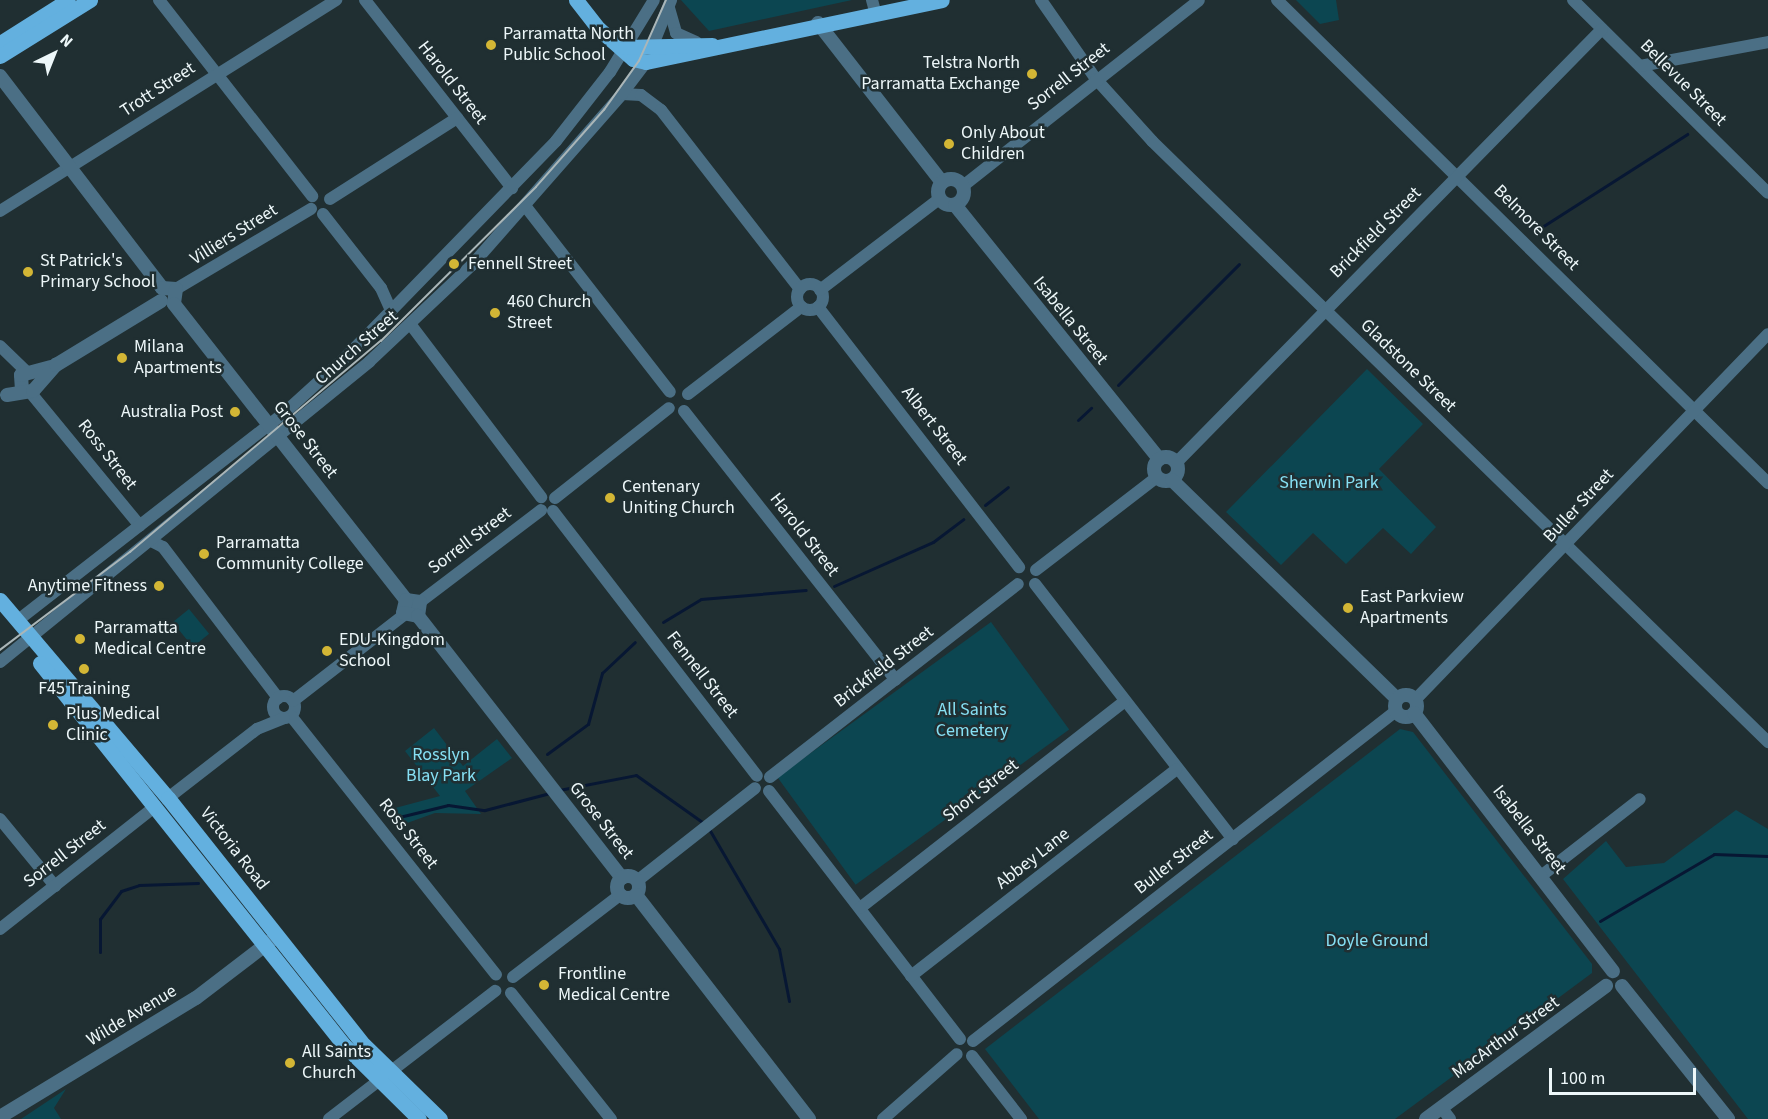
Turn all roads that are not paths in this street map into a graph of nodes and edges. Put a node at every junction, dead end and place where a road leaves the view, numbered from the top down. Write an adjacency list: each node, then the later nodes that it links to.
1 (68, 0): 18 (main road)
2 (90, 0): 21 (main road)
3 (159, 0): 24 (street)
4 (336, 0): 24 (street, Trott Street)
5 (365, 0): 28 (street, Harold Street)
6 (576, 0): 20 (main road)
7 (654, 0): 20 (street, Church Street)
8 (942, 0): 14 (main road)
9 (1041, 0): 26 (street, Gladstone Street)
10 (1199, 0): 26 (street, Sorrell Street)
11 (1277, 0): 30 (street, Belmore Street)
12 (1573, 0): 16 (street, Bellevue Street)
13 (670, 2): 19 (street); 22 (street, Church Street)
14 (873, 6): 15 (main road)
15 (818, 23): 19 (main road); 31 (street)
16 (1602, 29): 23 (street, Bellevue Street); 30 (street, Brickfield Street)
17 (1768, 42): 23 (street)
18 (0, 43)
19 (705, 44): 22 (main road)
20 (626, 47): 22 (main road); 33 (street, Church Street)
21 (0, 56)
22 (649, 56): 27 (street, Church Street)
23 (1640, 66): 34 (street, Bellevue Street)
24 (215, 74): 29 (street, Trott Street); 37 (street)
25 (0, 76): 29 (street, Grose Street)
26 (1096, 79): 32 (street, Sorrell Street); 48 (street, Gladstone Street)
27 (622, 94): 39 (street, Church Street); 42 (street)
28 (458, 118): 33 (street, Harold Street); 35 (street)
29 (70, 167): 40 (street, Trott Street); 44 (street, Grose Street)
30 (1459, 176): 48 (street, Brickfield Street); 57 (street, Belmore Street)
31 (942, 182): 32 (street); 36 (street)
32 (963, 186): 38 (street)
33 (512, 188): 47 (street, Church Street)
34 (1768, 193)
35 (330, 199): 37 (street); 41 (street)
36 (939, 199): 38 (street); 43 (street)
37 (311, 202): 41 (street); 44 (street, Villiers Street)
38 (955, 205): 61 (street, Isabella Street)
39 (526, 207): 49 (street, Church Street); 53 (street)
40 (0, 211)
41 (323, 214): 47 (street)
42 (800, 289): 43 (street); 45 (street)
43 (820, 290): 46 (street)
44 (168, 296): 52 (street, Villiers Street); 59 (street, Grose Street)
45 (801, 307): 46 (street); 54 (street)
46 (818, 307): 70 (street, Albert Street)
47 (391, 310): 59 (street, Church Street)
48 (1324, 311): 62 (street, Brickfield Street); 69 (street, Gladstone Street)
49 (411, 325): 60 (street, Church Street); 66 (street, Fennell Street)
50 (1768, 334): 57 (street, Buller Street)
51 (0, 346): 52 (street, Ross Street)
52 (28, 383): 55 (street); 67 (street, Ross Street)
53 (670, 392): 54 (street); 56 (street)
54 (688, 394): 58 (street)
55 (4, 397)
56 (669, 408): 58 (street); 66 (street)
57 (1694, 409): 65 (street, Belmore Street); 69 (street, Buller Street)
58 (684, 411): 81 (street, Harold Street)
59 (270, 424): 60 (street, Grose Street); 67 (street, Church Street)
60 (280, 437): 68 (street, Church Street); 75 (street, Grose Street)
61 (1159, 459): 62 (street); 63 (street)
62 (1176, 463): 64 (street)
63 (1157, 477): 64 (street); 71 (street)
64 (1172, 480): 85 (street)
65 (1768, 483)
66 (545, 506): 75 (street, Sorrell Street); 91 (street, Fennell Street)
67 (140, 526): 78 (street, Church Street)
68 (153, 542): 79 (street, Church Street); 84 (street)
69 (1567, 546): 86 (street, Buller Street); 89 (street, Gladstone Street)
70 (1019, 567): 71 (street); 72 (street)
71 (1036, 570): 73 (street)
72 (1018, 584): 73 (street); 81 (street, Brickfield Street)
73 (1035, 584): 83 (street)
74 (0, 600): 78 (main road, Victoria Road)
75 (413, 601): 77 (street)
76 (0, 614): 79 (main road, Victoria Road)
77 (411, 615): 82 (street); 98 (street, Grose Street)
78 (17, 621): 79 (main road, Victoria Road)
79 (27, 641): 80 (street, Church Street); 92 (main road, Victoria Road); 94 (main road, Victoria Road)
80 (0, 662)
81 (896, 680): 91 (street, Brickfield Street)
82 (293, 701): 84 (street); 87 (street)
83 (1124, 702): 90 (street); 102 (street, Short Street)
84 (276, 703): 87 (street, Ross Street); 88 (street)
85 (1397, 705): 86 (street); 86 (street); 96 (street, Buller Street)
86 (1415, 706): 97 (street, Isabella Street)
87 (287, 717): 88 (street); 107 (street, Ross Street)
88 (257, 729): 92 (street)
89 (1768, 742)
90 (1176, 770): 96 (street); 108 (street, Abbey Lane)
91 (761, 780): 100 (street, Brickfield Street); 102 (street)
92 (168, 798): 104 (main road, Victoria Road)
93 (1640, 799): 97 (street)
94 (153, 808): 99 (street, Sorrell Street); 105 (main road, Victoria Road)
95 (0, 819): 99 (street)
96 (1233, 839): 115 (street, Buller Street)
97 (1541, 876): 106 (street, Isabella Street)
98 (622, 878): 100 (street); 101 (street)
99 (55, 886): 103 (street, Sorrell Street)
100 (636, 888): 101 (street); 125 (street)
101 (621, 894): 109 (street)
102 (860, 908): 108 (street)
103 (0, 928)
104 (277, 936): 105 (street, Wilde Avenue); 118 (main road, Victoria Road)
105 (264, 947): 118 (main road, Victoria Road); 120 (street, Wilde Avenue)
106 (1613, 970): 110 (street); 111 (street, Isabella Street)
107 (496, 975): 109 (street); 112 (street)
108 (911, 976): 114 (street)
109 (513, 977): 113 (street)
110 (1606, 986): 111 (street); 119 (street, MacArthur Street)
111 (1622, 986): 130 (street)
112 (495, 991): 113 (street); 118 (street)
113 (511, 993): 124 (street)
114 (960, 1039): 115 (street); 116 (street)
115 (973, 1041): 117 (street)
116 (957, 1054): 117 (street); 126 (street)
117 (972, 1056): 127 (street)
118 (383, 1079): 121 (street); 122 (main road, Victoria Road); 123 (main road, Victoria Road)
119 (1441, 1107): 128 (street, MacArthur Street); 129 (street)
120 (0, 1117)
121 (329, 1119)
122 (418, 1119)
123 (440, 1119)
124 (611, 1119)
125 (809, 1119)
126 (883, 1119)
127 (1021, 1119)
128 (1426, 1119)
129 (1449, 1119)
130 (1728, 1119)

